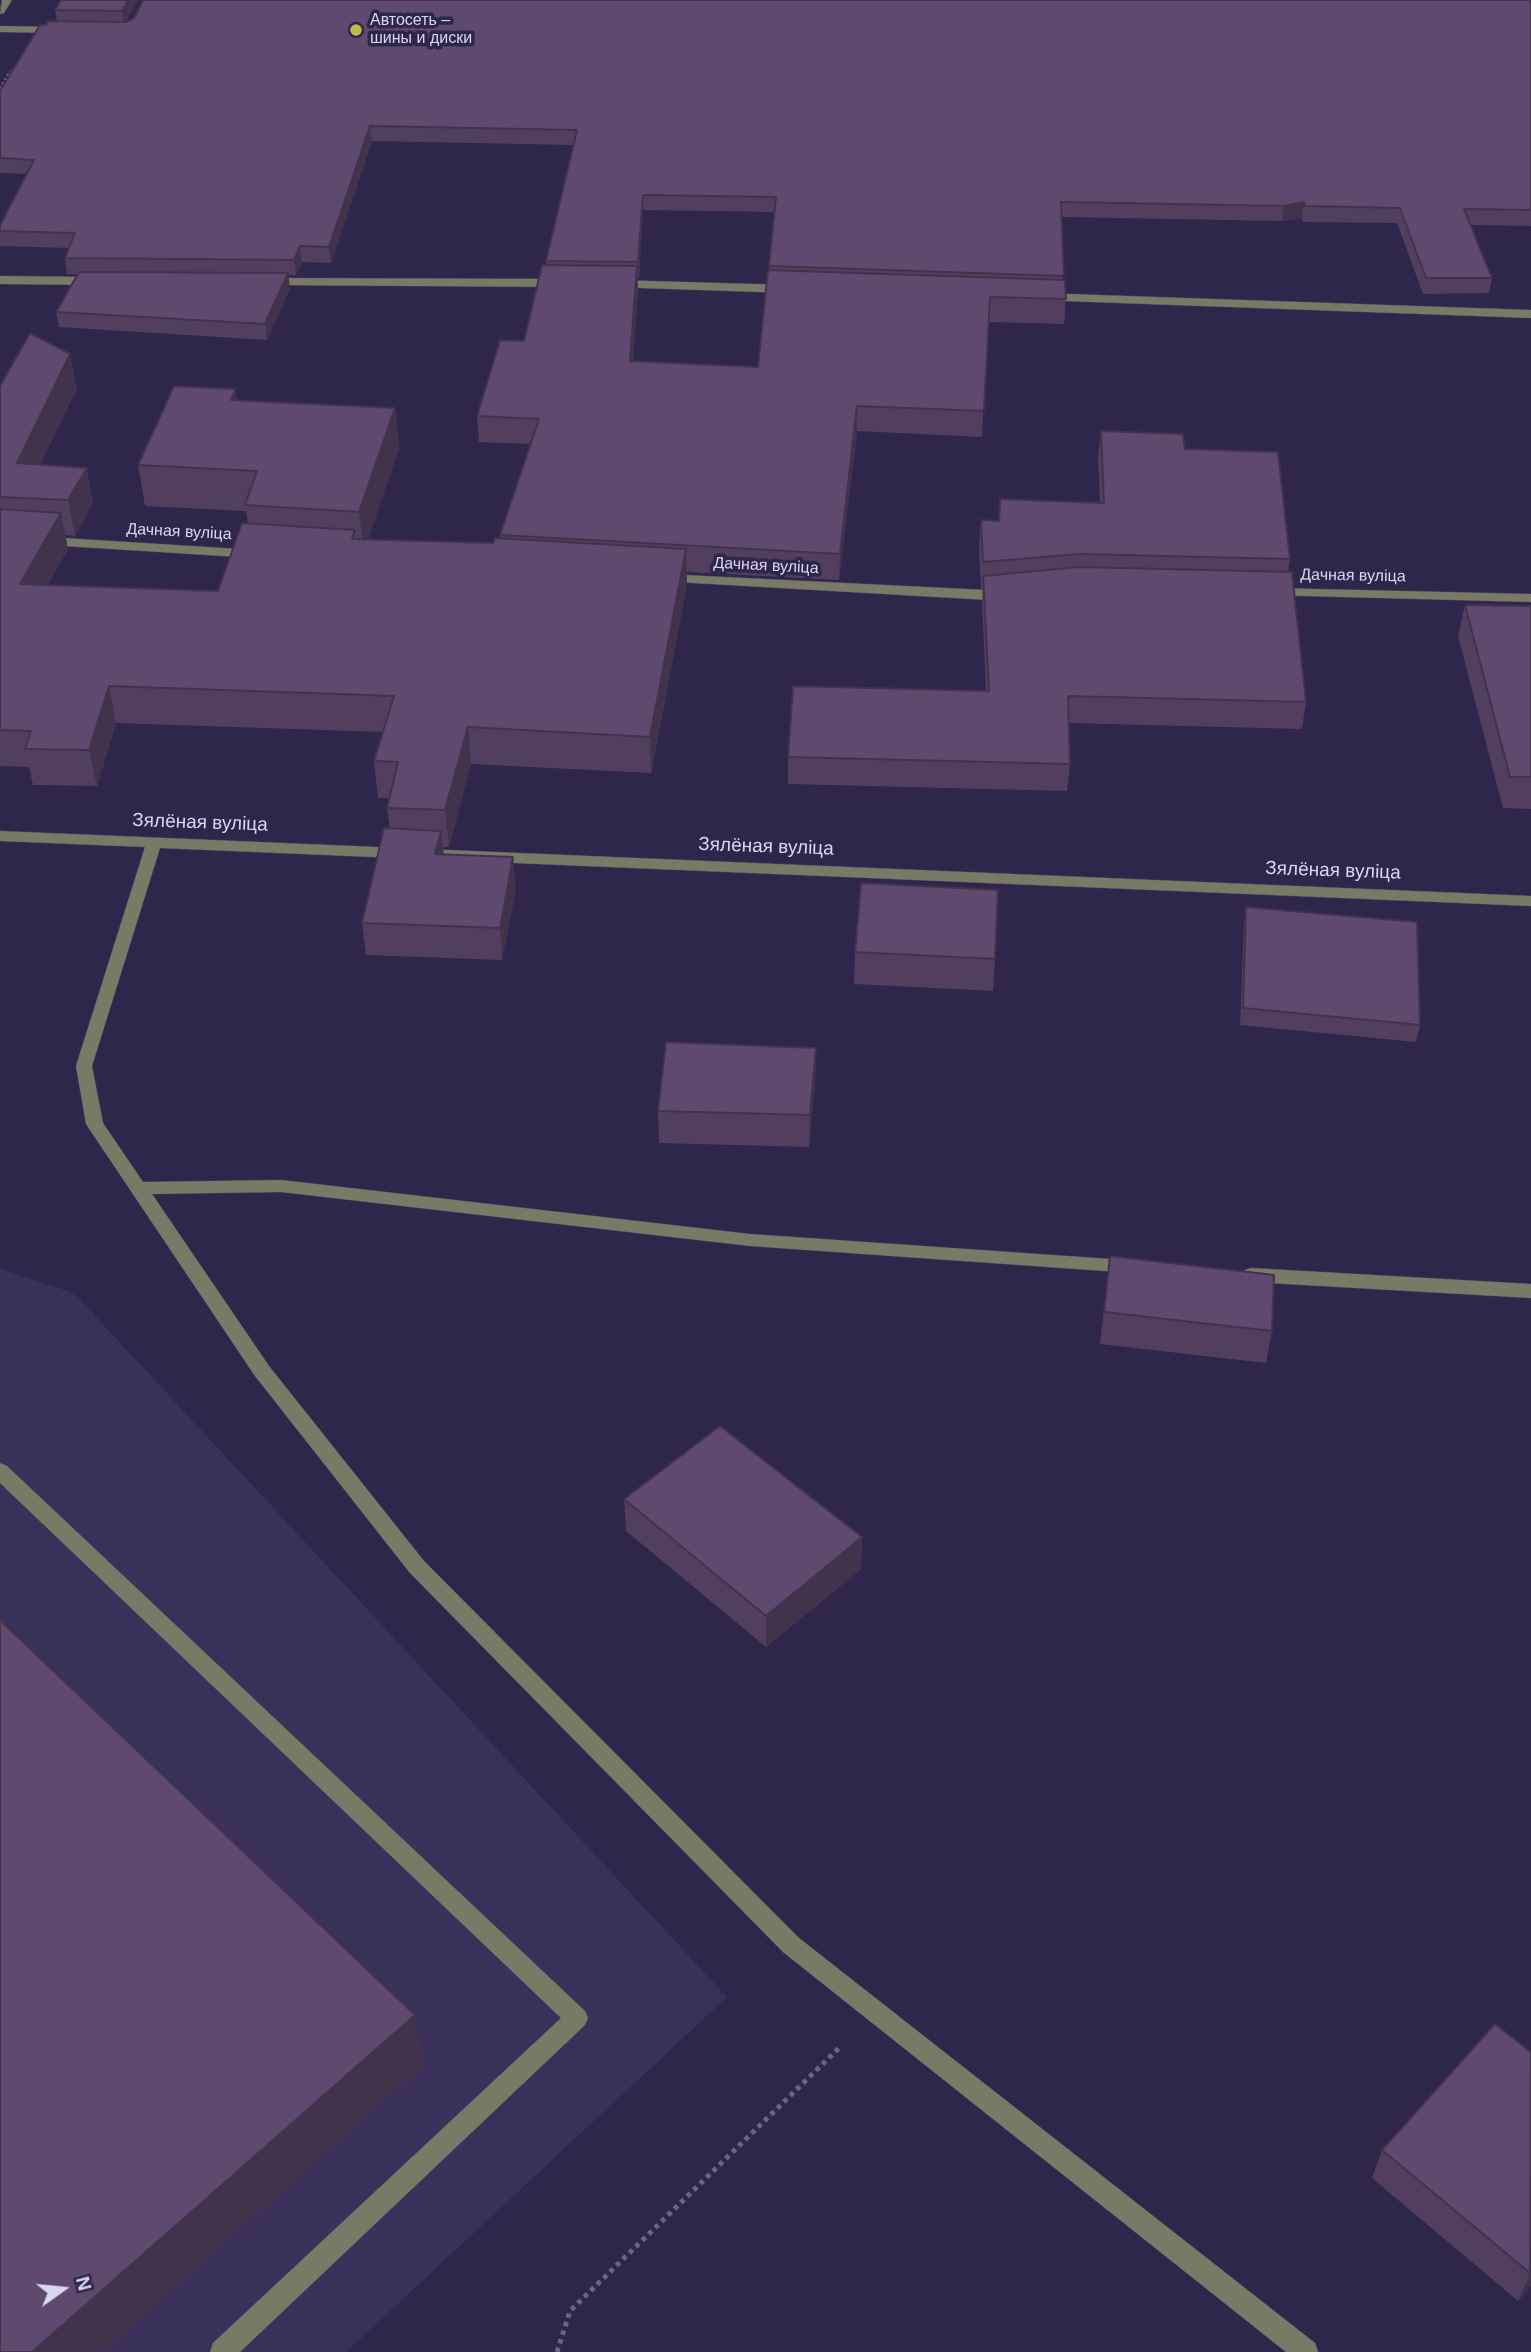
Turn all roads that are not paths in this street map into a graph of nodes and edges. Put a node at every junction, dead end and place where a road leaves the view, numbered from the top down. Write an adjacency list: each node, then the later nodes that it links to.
1 (7, 0): 2 (street)
2 (0, 11)
3 (0, 29): 4 (street)
4 (67, 30)
5 (0, 280): 6 (street)
6 (110, 281)
7 (248, 281): 8 (street)
8 (578, 283)
9 (605, 284): 10 (street)
10 (799, 289)
11 (1034, 297): 12 (street)
12 (1531, 314)
13 (0, 538): 14 (street, Дачная вуліца)
14 (270, 555)
15 (643, 576): 16 (street, Дачная вуліца)
16 (1026, 592)
17 (1255, 592): 18 (street, Дачная вуліца)
18 (1531, 598)
19 (0, 836): 20 (street, Зялёная вуліца)
20 (154, 842): 21 (street, Зялёная вуліца); 22 (street)
21 (1531, 901)
22 (138, 1188): 23 (street); 28 (street)
23 (1151, 1268)
24 (1234, 1274): 25 (street)
25 (1531, 1291)
26 (0, 1471): 27 (street)
27 (222, 2352)
28 (1306, 2352)

